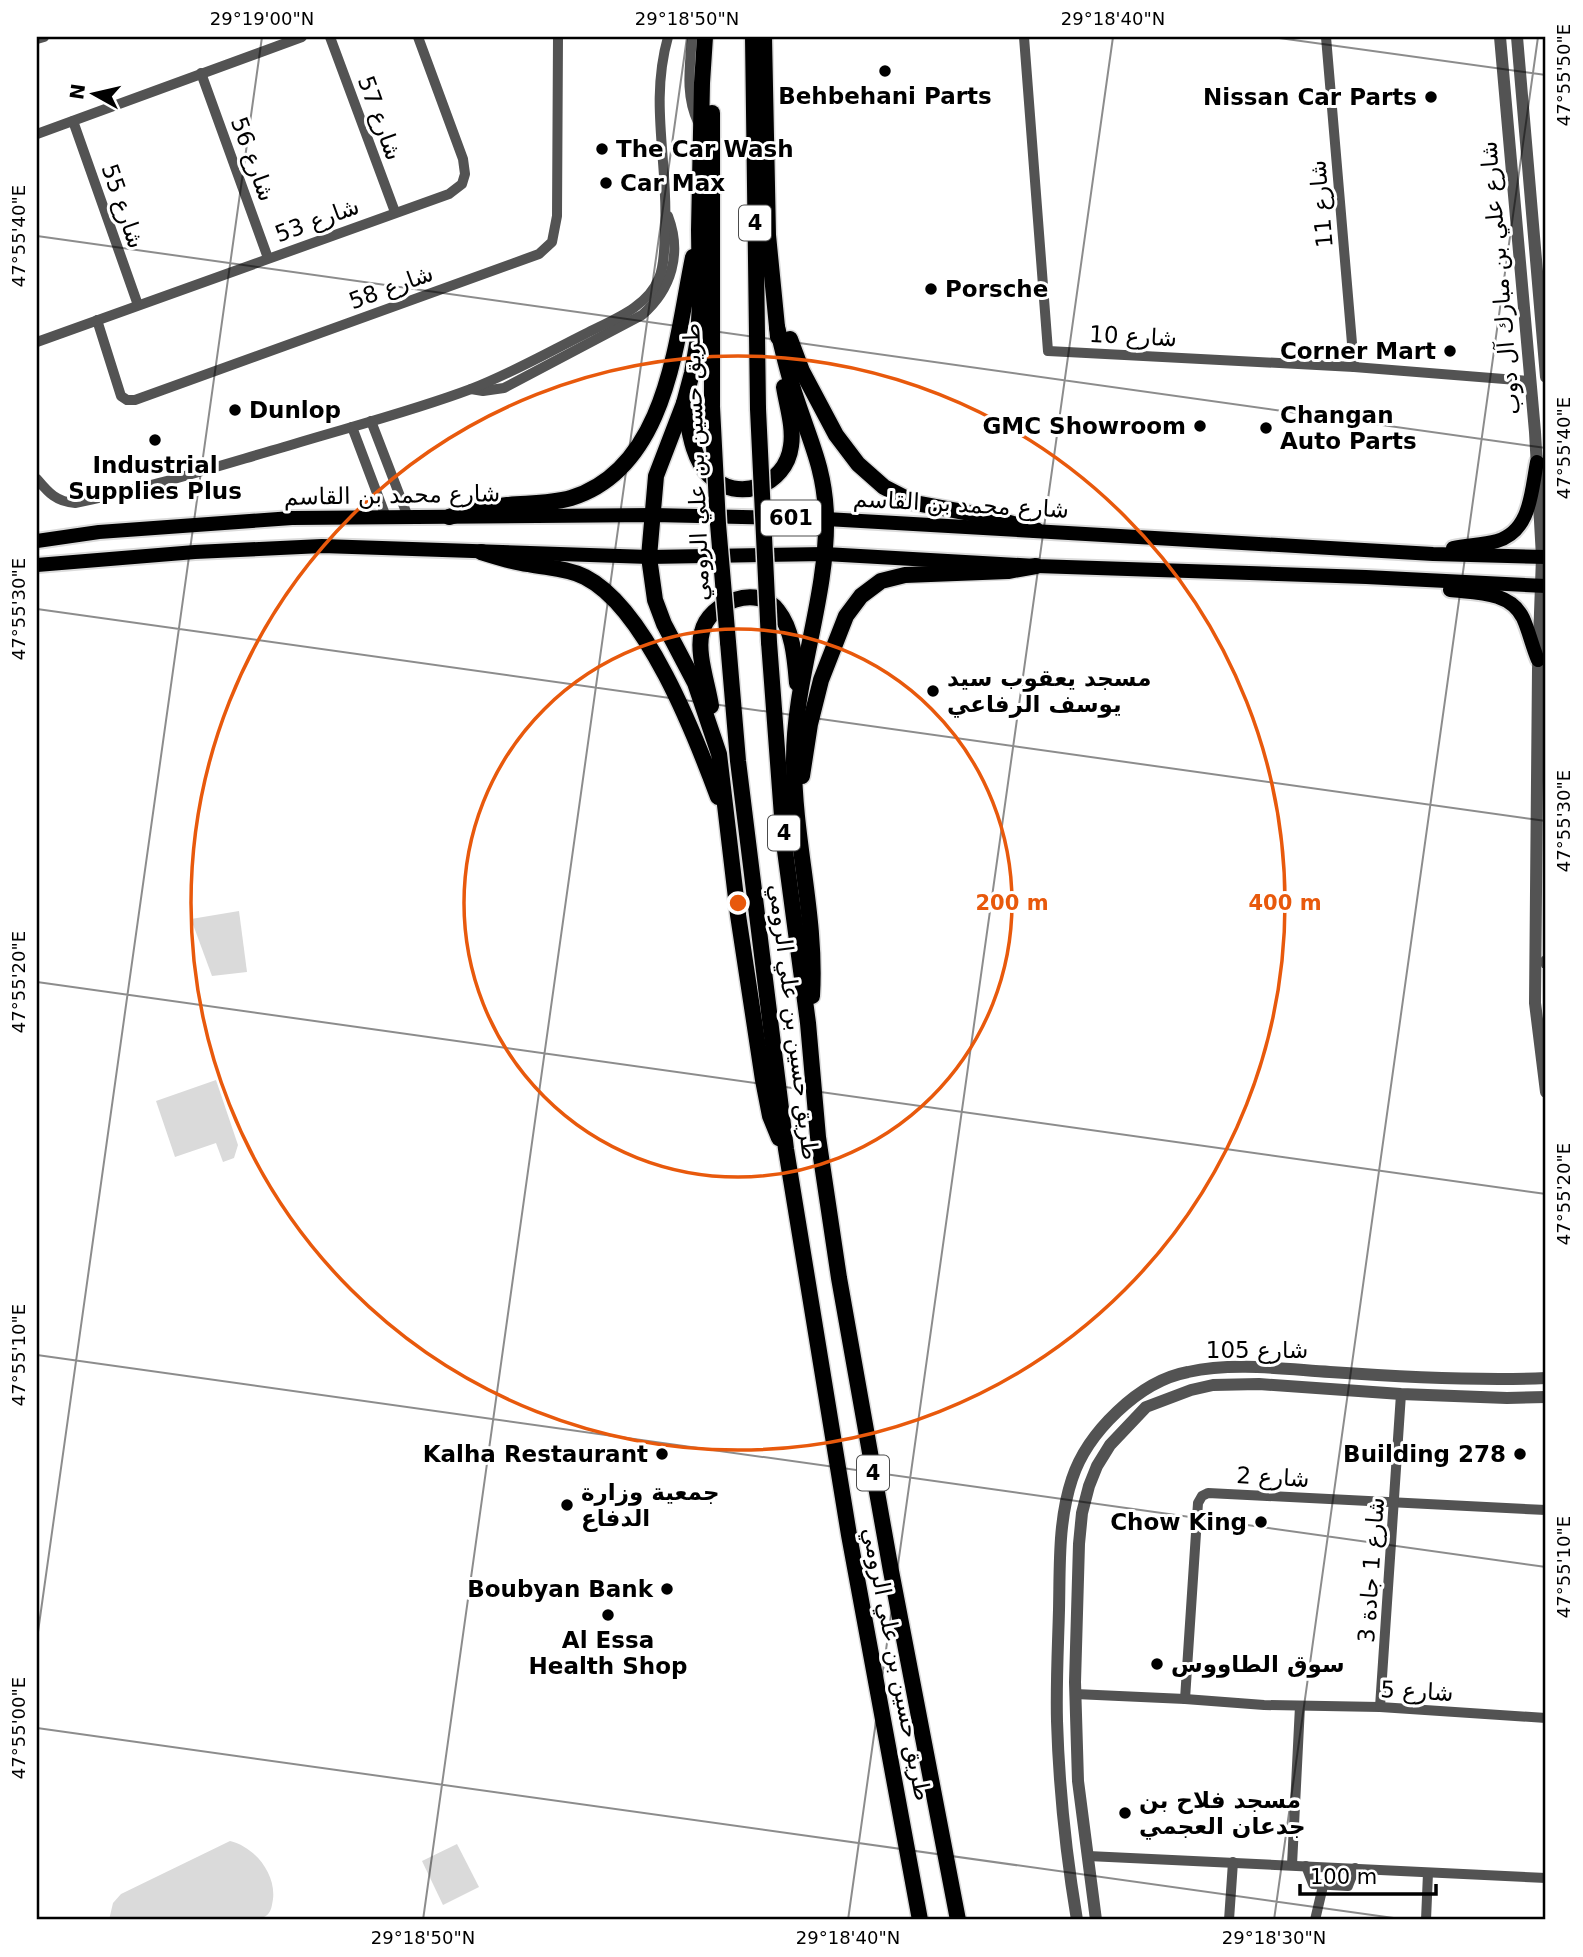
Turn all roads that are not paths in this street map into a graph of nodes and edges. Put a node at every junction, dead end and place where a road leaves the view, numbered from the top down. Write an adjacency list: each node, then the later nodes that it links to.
1 (44, 37): 16 (street)
2 (302, 37): 17 (street)
3 (330, 37): 25 (street, شارع 57)
4 (418, 37): 25 (street, شارع 53)
5 (558, 37): 30 (street, شارع 58)
6 (668, 37): 37 (street)
7 (692, 37): 23 (street)
8 (705, 37): 23 (highway)
9 (712, 37): 65 (highway, طريق حسين بن علي الرومي / 4, bridge)
10 (752, 37): 63 (highway, طريق حسين بن علي الرومي / 4, bridge)
11 (764, 37): 27 (highway)
12 (1024, 37): 33 (street, شارع 10)
13 (1326, 37): 33 (street, شارع 11)
14 (1500, 37): 19 (street, شارع علي بن مبارك آل دوب)
15 (1517, 37): 18 (street, شارع علي بن مبارك آل دوب)
16 (37, 39)
17 (201, 73): 21 (street); 28 (street, شارع 56)
18 (1522, 96): 19 (street); 20 (street, شارع علي بن مبارك آل دوب)
19 (1505, 97): 22 (street, شارع علي بن مبارك آل دوب)
20 (1524, 120): 22 (street); 34 (street, شارع علي بن مبارك آل دوب)
21 (72, 121): 24 (street); 29 (street, شارع 55)
22 (1507, 121): 35 (street, شارع علي بن مبارك آل دوب)
23 (701, 128): 26 (highway)
24 (37, 134)
25 (394, 212): 28 (street, شارع 53)
26 (699, 230): 36 (highway); 44 (highway)
27 (768, 235): 31 (highway); 46 (highway)
28 (268, 258): 29 (street, شارع 53)
29 (138, 304): 30 (street, شارع 53)
30 (97, 320): 32 (street, شارع 53)
31 (777, 327): 36 (highway); 45 (highway)
32 (37, 342)
33 (1354, 367): 35 (street, شارع 10)
34 (1546, 377)
35 (1530, 382): 39 (street, شارع علي بن مبارك آل دوب)
36 (684, 403): 41 (highway)
37 (371, 421): 38 (street); 43 (street)
38 (352, 427): 40 (street); 42 (street)
39 (1536, 462): 50 (main road); 52 (street, شارع علي بن مبارك آل دوب)
40 (37, 479)
41 (654, 515): 44 (main road, شارع محمد بن القاسم / 601); 45 (main road, شارع محمد بن القاسم / 601); 51 (highway)
42 (386, 517): 43 (main road, شارع محمد بن القاسم / 601); 47 (main road, شارع محمد بن القاسم / 601)
43 (408, 517): 44 (main road, شارع محمد بن القاسم / 601)
44 (449, 517)
45 (826, 519): 46 (main road, شارع محمد بن القاسم / 601); 49 (highway)
46 (1036, 530): 50 (main road, شارع محمد بن القاسم / 601)
47 (37, 540)
48 (481, 552): 51 (main road, 601); 53 (main road, 601); 61 (highway)
49 (825, 554): 51 (main road, 601); 54 (main road, 601); 58 (highway)
50 (1433, 554): 52 (main road, شارع محمد بن القاسم / 601)
51 (649, 557): 59 (highway)
52 (1544, 557): 56 (street, شارع علي بن مبارك آل دوب)
53 (37, 565)
54 (1036, 566): 55 (main road, 601); 60 (highway)
55 (1299, 575): 56 (main road, 601); 57 (main road)
56 (1543, 586): 57 (street, شارع علي بن مبارك آل دوب)
57 (1538, 660): 62 (street, شارع علي بن مبارك آل دوب)
58 (799, 699): 59 (highway); 60 (highway)
59 (719, 754): 61 (highway)
60 (797, 820): 63 (highway)
61 (728, 824): 65 (highway)
62 (1541, 891): 64 (street, شارع علي بن مبارك آل دوب)
63 (808, 1023): 89 (highway, طريق حسين بن علي الرومي / 4)
64 (1546, 1091)
65 (786, 1149): 88 (highway, طريق حسين بن علي الرومي / 4)
66 (1260, 1368): 67 (street, شارع 105); 68 (street); 74 (street, شارع 105)
67 (1546, 1378)
68 (1259, 1384): 69 (street, شارع 105); 73 (street, شارع 105)
69 (1401, 1394): 70 (street, شارع 105); 71 (street, شارع 1 جادة 3)
70 (1546, 1397)
71 (1395, 1502): 72 (street, شارع 2); 76 (street, شارع 2); 78 (street, شارع 1 جادة 3)
72 (1546, 1510)
73 (1079, 1575): 74 (street); 75 (street, شارع 105)
74 (1060, 1576): 90 (street, شارع 105)
75 (1075, 1694): 76 (street, شارع 5); 80 (street, شارع 105)
76 (1185, 1699): 77 (street, شارع 5)
77 (1300, 1706): 78 (street, شارع 5); 82 (street)
78 (1380, 1707): 79 (street, شارع 5)
79 (1546, 1718)
80 (1088, 1856): 81 (street); 91 (street, شارع 105)
81 (1233, 1862): 82 (street); 92 (street)
82 (1292, 1865): 83 (street)
83 (1306, 1866): 84 (street); 87 (street)
84 (1355, 1868): 85 (street); 87 (street)
85 (1428, 1873): 86 (street); 94 (street)
86 (1546, 1878)
87 (1323, 1886): 93 (street)
88 (920, 1920)
89 (958, 1920)
90 (1077, 1920)
91 (1096, 1920)
92 (1229, 1920)
93 (1315, 1920)
94 (1426, 1920)

